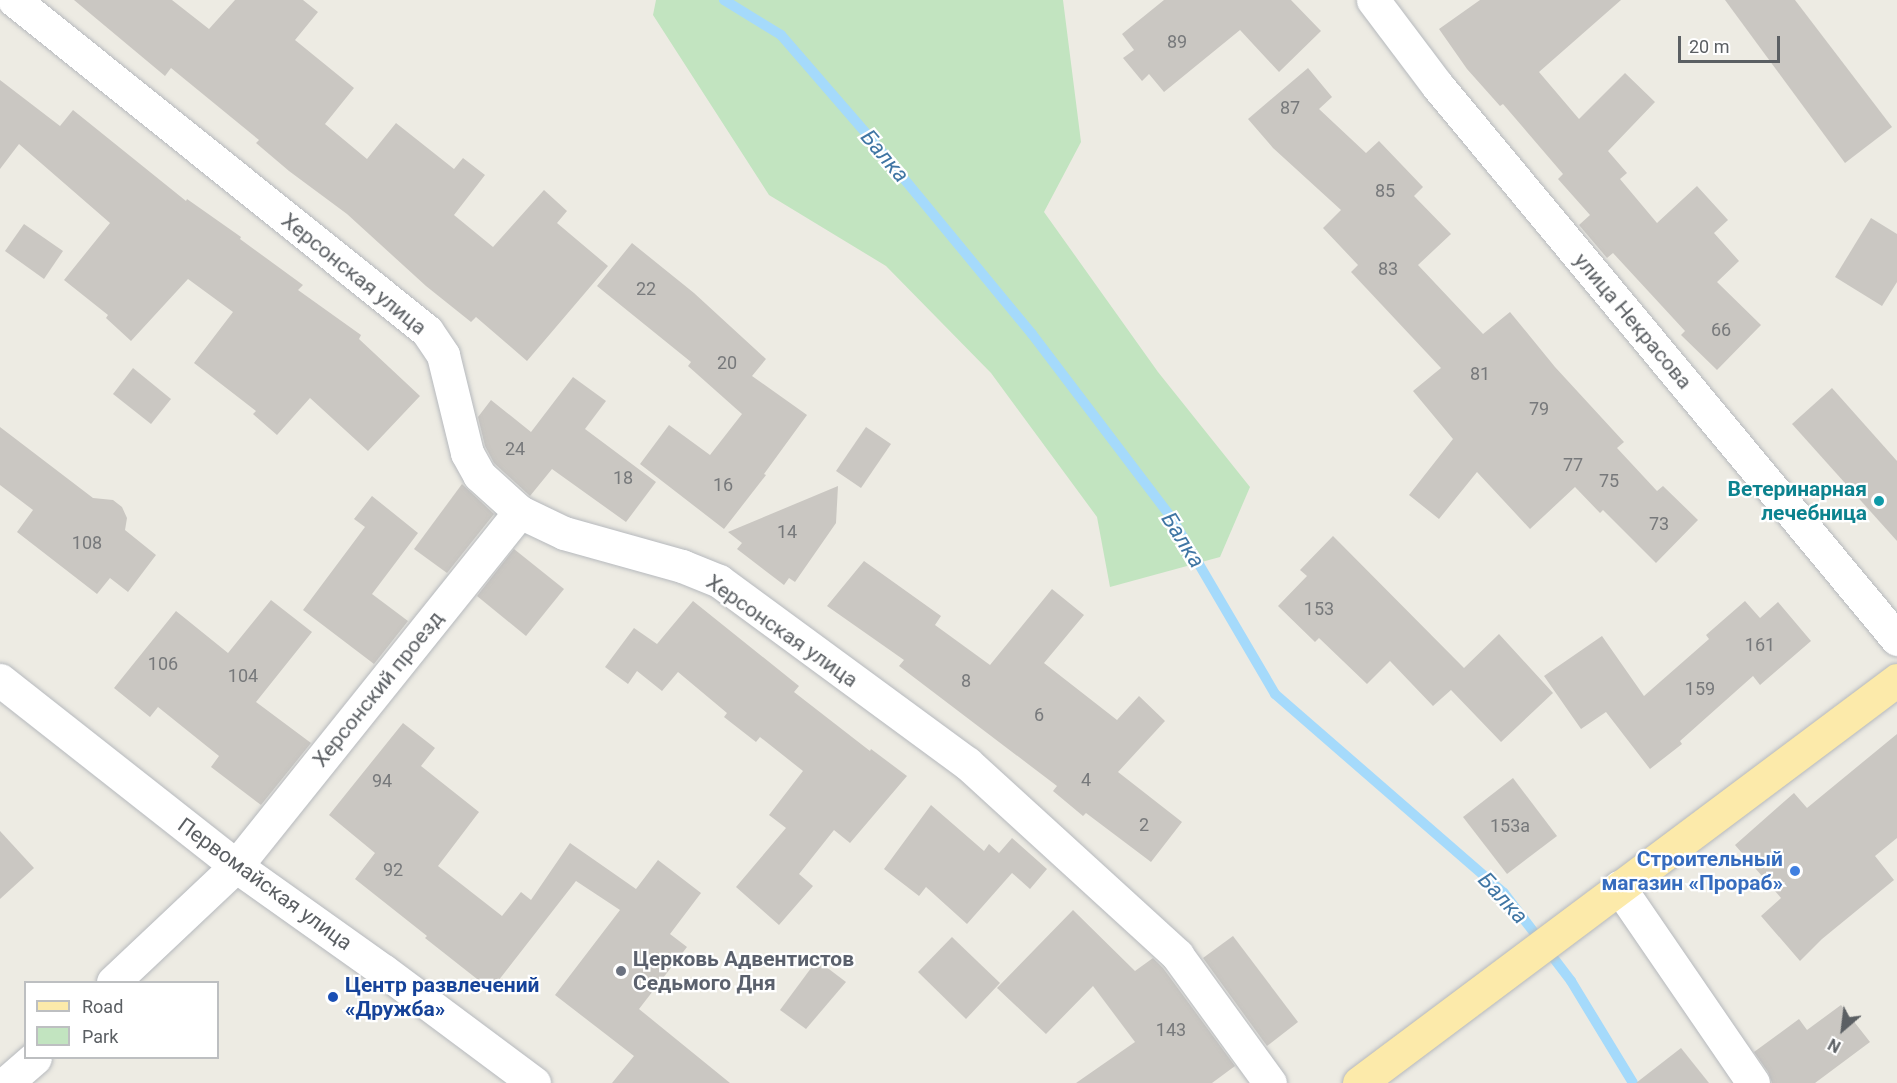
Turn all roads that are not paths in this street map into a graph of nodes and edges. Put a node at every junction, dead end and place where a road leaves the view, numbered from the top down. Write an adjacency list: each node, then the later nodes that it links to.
1 (14, 0): 3 (street, Херсонская улица)
2 (1373, 0): 4 (street, улица Некрасова)
3 (520, 512): 7 (street, Херсонский проезд); 14 (street, Херсонская улица)
4 (1897, 639)
5 (0, 680): 7 (street, Первомайская улица)
6 (1897, 680): 8 (main road)
7 (236, 866): 9 (street, Херсонский проезд); 13 (street, Первомайская улица)
8 (1619, 887): 11 (main road); 15 (street)
9 (114, 981)
10 (34, 1059): 12 (street)
11 (1365, 1081)
12 (6, 1083)
13 (534, 1083)
14 (1270, 1083)
15 (1753, 1083)

